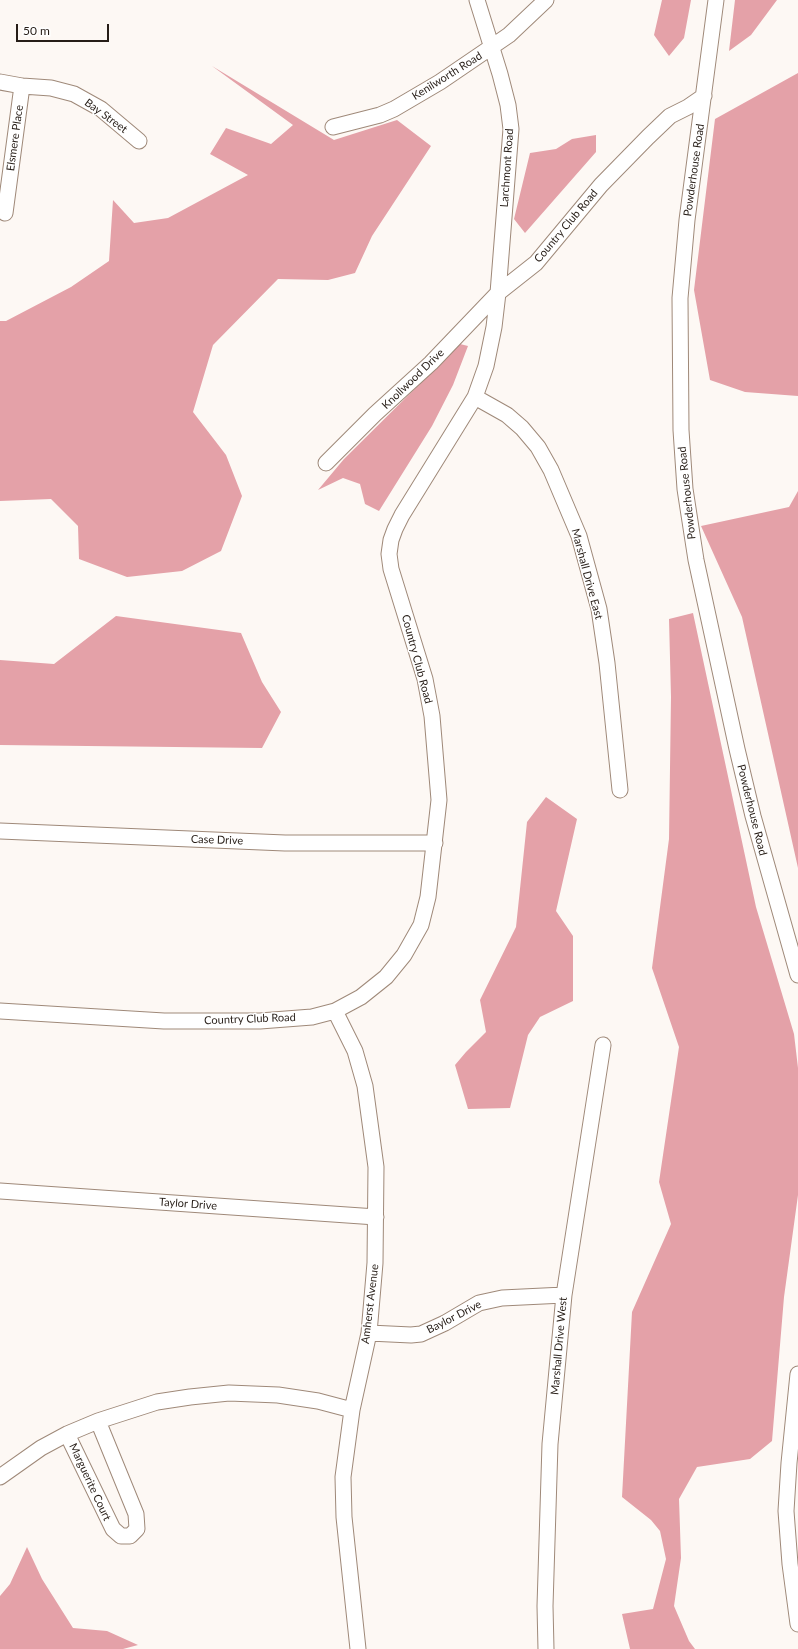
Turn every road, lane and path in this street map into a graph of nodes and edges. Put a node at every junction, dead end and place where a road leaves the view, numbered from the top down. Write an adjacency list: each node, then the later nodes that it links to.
1 (477, 0): 4 (street, Larchmont Road)
2 (546, 0): 4 (street, Kenilworth Road)
3 (716, 0): 7 (street, Powderhouse Road)
4 (491, 48): 8 (street, Kenilworth Road); 11 (street, Larchmont Road)
5 (0, 82): 6 (street, Bay Street)
6 (22, 86): 9 (street, Bay Street); 10 (street, Elsmere Place)
7 (704, 96): 11 (street, Country Club Road); 17 (street, Powderhouse Road)
8 (333, 127)
9 (139, 141)
10 (5, 213)
11 (498, 293): 12 (street, Country Club Road); 13 (street, Knollwood Drive)
12 (475, 397): 14 (street, Marshall Drive East); 16 (street, Country Club Road)
13 (326, 462)
14 (620, 790)
15 (0, 831): 16 (street, Case Drive)
16 (435, 843): 19 (street, Country Club Road)
17 (798, 975)
18 (0, 1011): 19 (street, Country Club Road)
19 (335, 1011): 22 (street, Amherst Avenue)
20 (603, 1045): 23 (street, Marshall Drive West)
21 (0, 1191): 22 (street, Taylor Drive)
22 (376, 1217): 24 (street, Amherst Avenue)
23 (564, 1295): 24 (street, Baylor Drive); 32 (street, Marshall Drive West)
24 (369, 1333): 26 (street, Amherst Avenue)
25 (798, 1374): 30 (street)
26 (352, 1410): 27 (street); 31 (street, Amherst Avenue)
27 (98, 1421): 28 (street); 28 (street, Marguerite Court)
28 (67, 1434): 29 (street)
29 (0, 1477)
30 (798, 1624)
31 (358, 1649)
32 (546, 1649)

